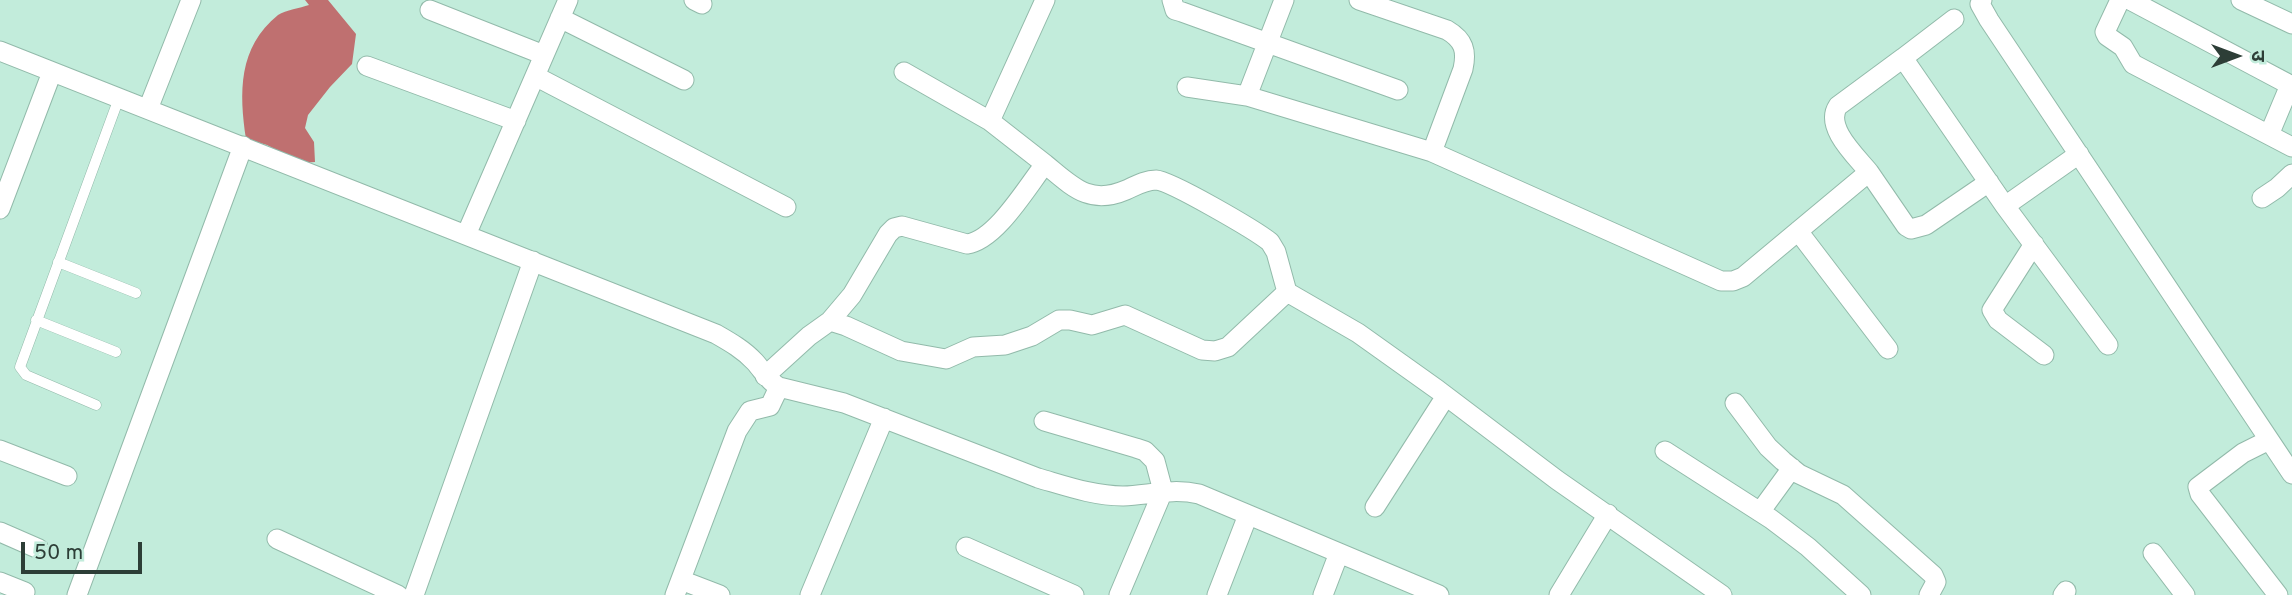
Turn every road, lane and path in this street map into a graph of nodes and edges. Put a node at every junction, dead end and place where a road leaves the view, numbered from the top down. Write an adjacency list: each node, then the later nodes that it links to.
1 (191, 0): 28 (street)
2 (1045, 0): 30 (street)
3 (1172, 0): 14 (street)
4 (1284, 0): 14 (street)
5 (1359, 0): 34 (street)
6 (2120, 0): 31 (street)
7 (2130, 0): 23 (street)
8 (2241, 0): 13 (street)
9 (1980, 1): 35 (street)
10 (564, 9): 16 (street); 22 (street)
11 (430, 10): 16 (street)
12 (1954, 19): 17 (street)
13 (2292, 24)
14 (1268, 42): 25 (street); 26 (street)
15 (0, 51): 19 (street)
16 (544, 55): 21 (street)
17 (1903, 58): 37 (street); 39 (street)
18 (367, 66): 29 (street)
19 (52, 72): 27 (street); 43 (street)
20 (904, 72): 30 (street)
21 (535, 76): 29 (street); 42 (street)
22 (684, 80)
23 (2291, 86): 31 (street)
24 (1188, 87): 26 (street)
25 (1398, 90)
26 (1247, 96): 34 (street)
27 (119, 98): 28 (street); 48 (lane)
28 (148, 109): 32 (street)
29 (516, 121): 45 (street)
30 (990, 121): 36 (street)
31 (2269, 135): 33 (street)
32 (243, 146): 45 (street); 84 (street)
33 (2292, 147)
34 (1432, 152): 44 (street)
35 (2078, 154): 41 (street); 63 (street)
36 (1045, 164): 49 (street); 52 (street)
37 (1869, 172): 39 (street); 44 (street)
38 (2292, 174): 40 (street)
39 (1989, 182): 41 (street)
40 (2262, 198)
41 (2005, 206): 46 (street)
42 (786, 207)
43 (0, 209)
44 (1798, 231): 54 (street)
45 (466, 235): 47 (street)
46 (2034, 244): 53 (street); 56 (street)
47 (533, 261): 57 (street); 86 (street)
48 (58, 262): 50 (lane); 51 (lane)
49 (1287, 292): 52 (street); 58 (street)
50 (136, 293)
51 (36, 320): 55 (lane); 60 (lane)
52 (830, 321): 57 (street)
53 (2108, 345)
54 (1888, 349)
55 (116, 352)
56 (2044, 355)
57 (772, 381): 61 (street); 81 (street)
58 (1446, 396): 70 (street); 73 (street)
59 (1735, 403): 66 (street)
60 (96, 405)
61 (884, 418): 69 (street); 88 (street)
62 (1044, 421): 69 (street)
63 (2269, 440): 67 (street); 98 (street)
64 (0, 450): 68 (street)
65 (1665, 451): 71 (street)
66 (1791, 468): 71 (street); 96 (street)
67 (2292, 474)
68 (67, 476)
69 (1163, 491): 72 (street); 90 (street)
70 (1375, 507)
71 (1760, 512): 95 (street)
72 (1248, 514): 78 (street); 91 (street)
73 (1608, 514): 93 (street); 94 (street)
74 (2, 539): 77 (street)
75 (277, 539): 85 (street)
76 (966, 547): 89 (street)
77 (39, 549)
78 (1339, 553): 83 (street); 92 (street)
79 (2154, 553): 97 (street)
80 (0, 582): 82 (street)
81 (678, 588): 87 (street)
82 (25, 592)
83 (1429, 593)
84 (76, 595)
85 (398, 595)
86 (414, 595)
87 (720, 595)
88 (810, 595)
89 (1074, 595)
90 (1119, 595)
91 (1217, 595)
92 (1322, 595)
93 (1559, 595)
94 (1722, 595)
95 (1861, 595)
96 (1929, 595)
97 (2185, 595)
98 (2278, 595)

